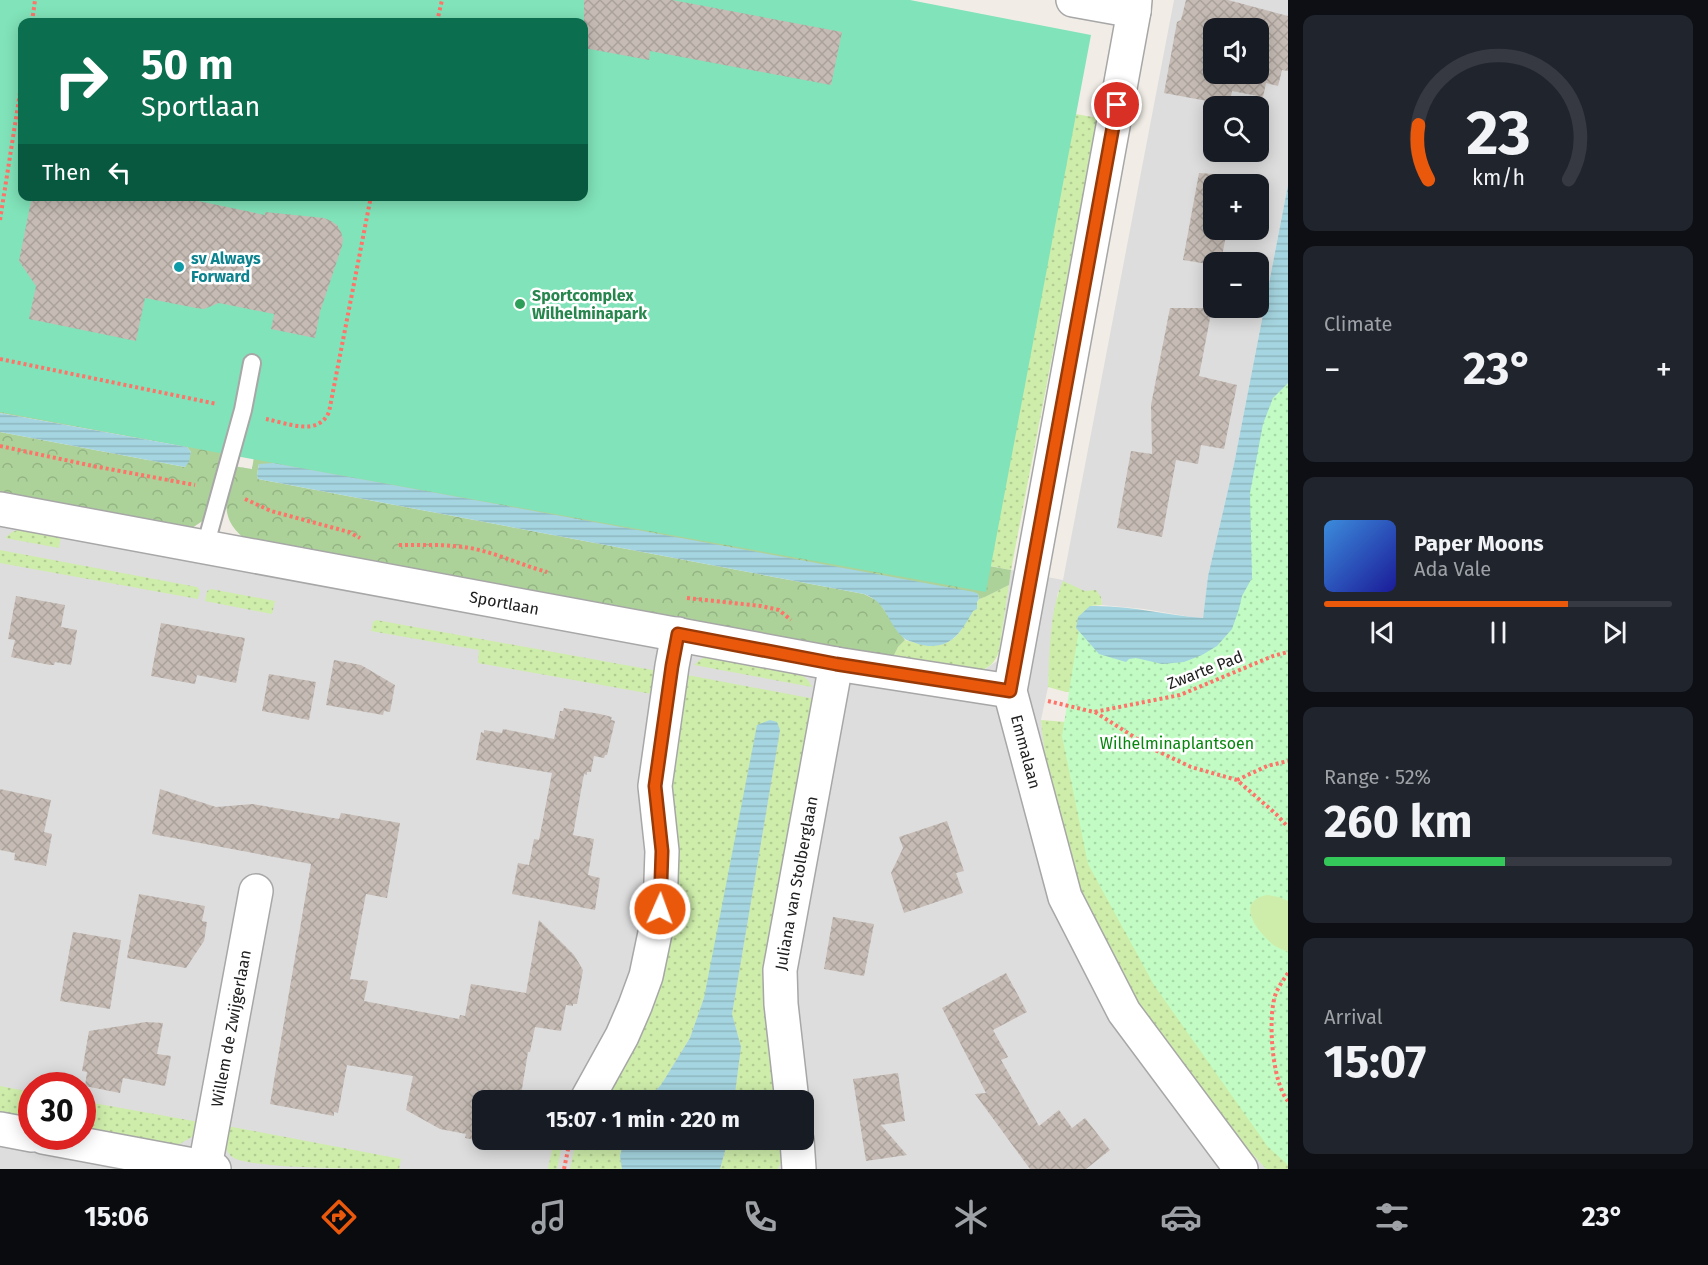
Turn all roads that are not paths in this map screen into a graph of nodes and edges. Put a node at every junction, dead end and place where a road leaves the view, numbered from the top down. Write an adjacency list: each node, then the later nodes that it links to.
1 (1073, 0): 2 (street)
2 (1135, 6): 8 (street, Emmalaan)
3 (252, 363): 5 (lane)
4 (0, 509): 5 (street, Sportlaan)
5 (205, 547): 6 (street, Sportlaan)
6 (678, 634): 7 (street, Sportlaan); 10 (street)
7 (836, 664): 8 (street, Sportlaan); 11 (street, Juliana van Stolberglaan)
8 (1010, 691): 18 (street, Emmalaan)
9 (256, 891): 16 (street, Willem de Zwijgerlaan)
10 (592, 1090)
11 (791, 1090)
12 (0, 1129): 13 (street)
13 (18, 1132)
14 (96, 1147): 16 (street, Willem de Zwijgerlaan)
15 (798, 1150): 17 (street)
16 (210, 1168)
17 (799, 1169)
18 (1241, 1169)

